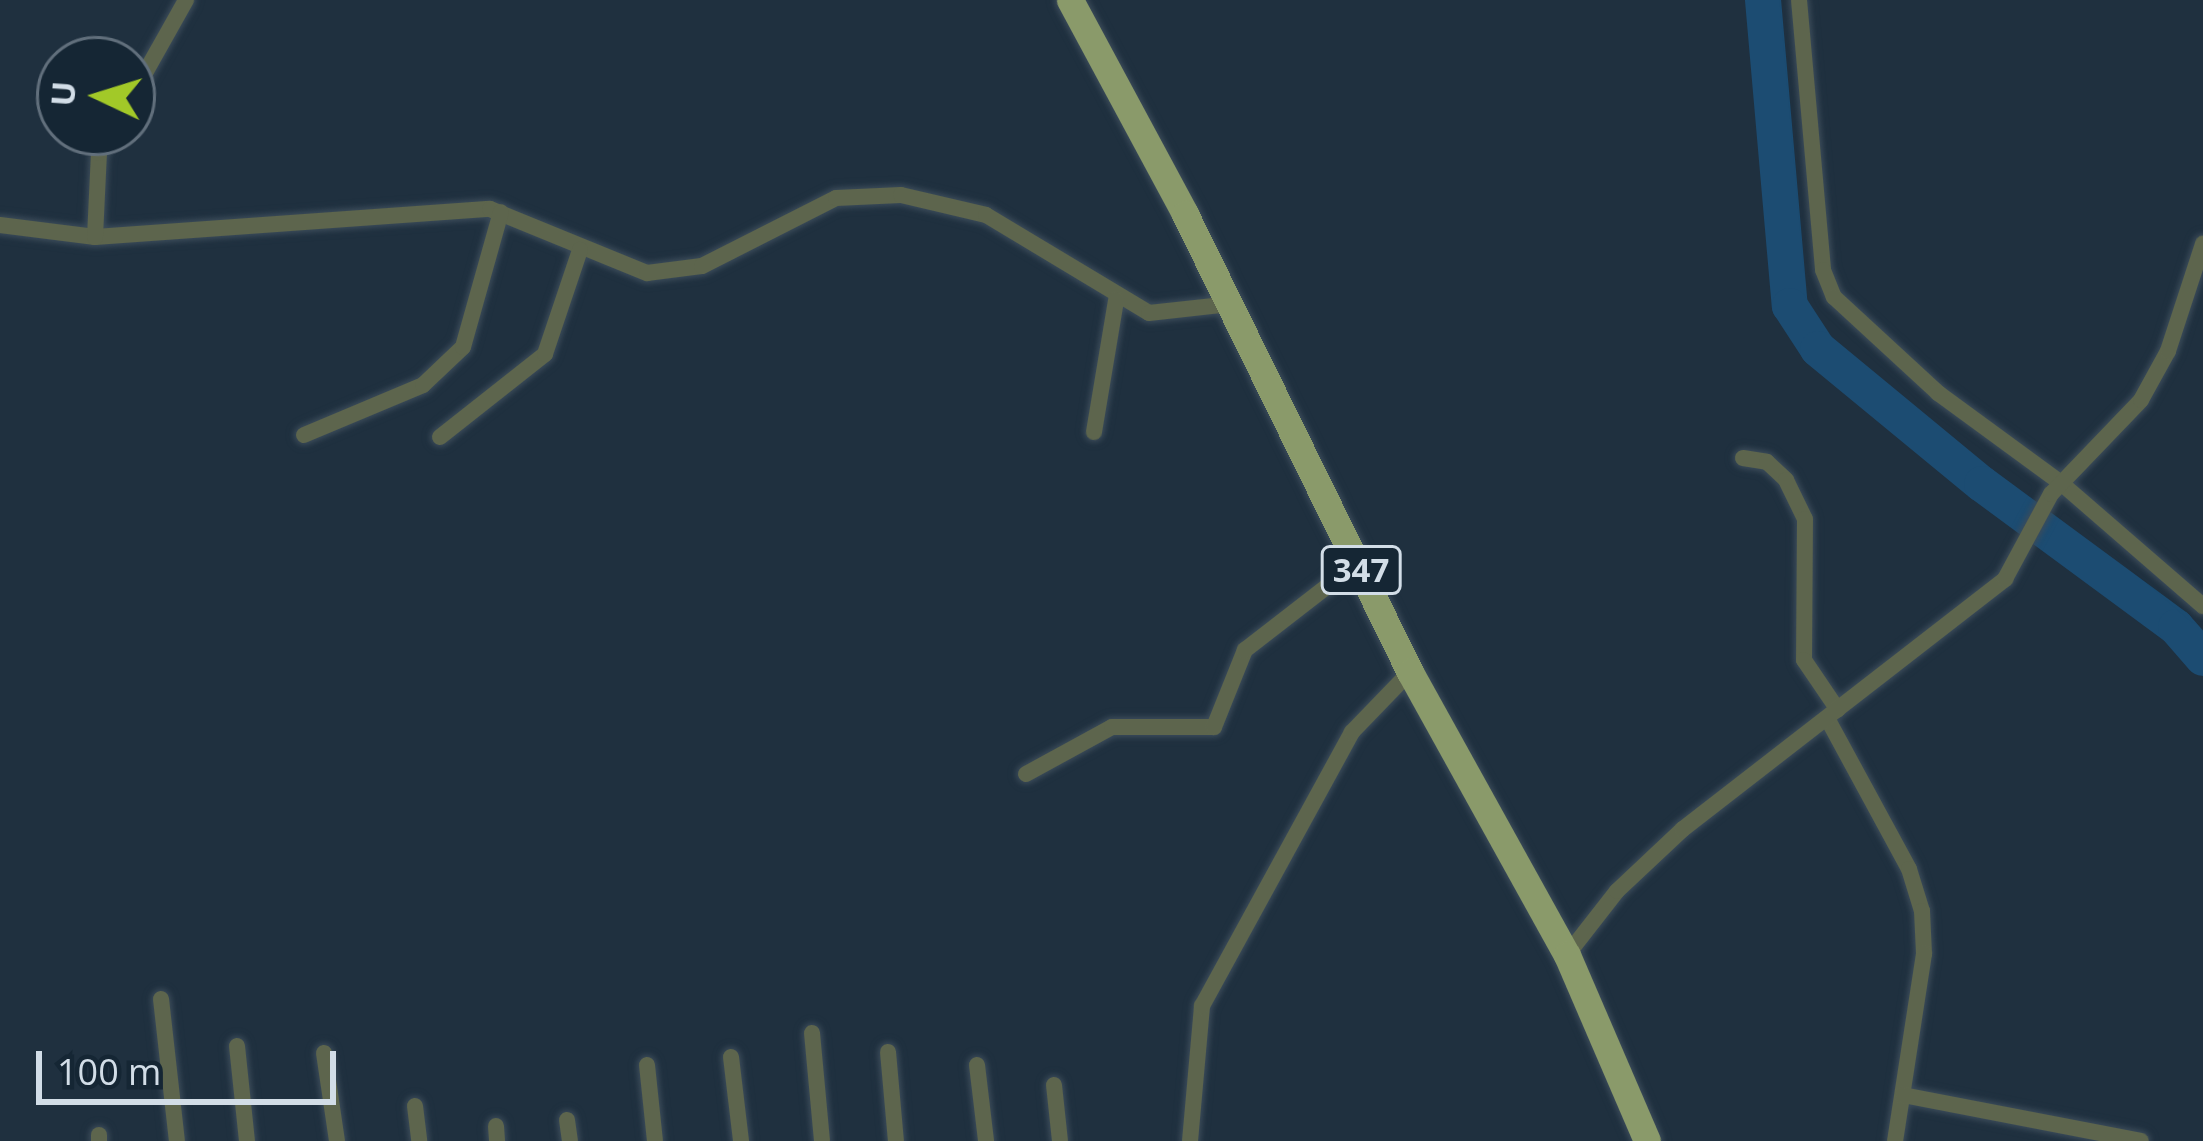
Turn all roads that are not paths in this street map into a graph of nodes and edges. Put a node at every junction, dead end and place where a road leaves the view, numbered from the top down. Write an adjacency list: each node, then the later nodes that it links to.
1 (186, 0): 4 (street)
2 (1070, 0): 12 (main road, 347)
3 (1799, 0): 17 (street)
4 (156, 53)
5 (99, 156): 8 (street)
6 (501, 212): 8 (street); 10 (street); 14 (street)
7 (0, 225): 8 (street)
8 (95, 237)
9 (2203, 244): 17 (street)
10 (580, 250): 11 (street); 15 (street)
11 (1116, 300): 12 (street); 13 (street)
12 (1230, 304): 18 (main road, 347)
13 (1094, 432)
14 (304, 435)
15 (440, 437)
16 (1743, 458): 21 (street)
17 (2056, 488): 19 (street); 21 (street)
18 (1357, 563): 20 (main road, 347); 22 (street)
19 (2203, 606)
20 (1410, 671): 23 (main road, 347); 47 (street)
21 (1833, 714): 23 (street); 33 (street)
22 (1026, 774)
23 (1567, 955): 48 (main road, 347)
24 (161, 999): 36 (street)
25 (812, 1033): 43 (street)
26 (237, 1046): 37 (street)
27 (888, 1052): 44 (street)
28 (324, 1053): 38 (street)
29 (730, 1057): 42 (street)
30 (647, 1065): 41 (street)
31 (977, 1065): 45 (street)
32 (1054, 1085): 46 (street)
33 (1903, 1095): 49 (street); 50 (street)
34 (415, 1106): 39 (street)
35 (567, 1120): 40 (street)
36 (177, 1141)
37 (247, 1141)
38 (337, 1141)
39 (419, 1141)
40 (570, 1141)
41 (655, 1141)
42 (741, 1141)
43 (822, 1141)
44 (896, 1141)
45 (986, 1141)
46 (1060, 1141)
47 (1190, 1141)
48 (1647, 1141)
49 (1895, 1141)
50 (2141, 1141)

